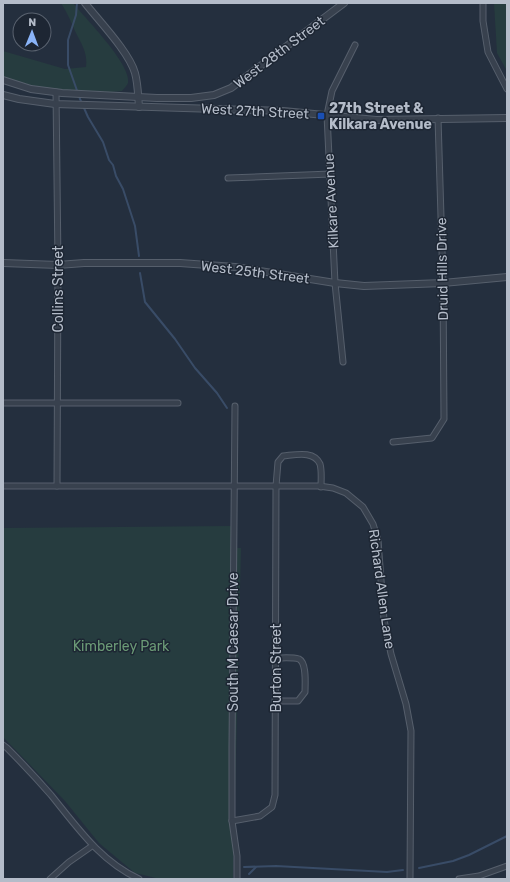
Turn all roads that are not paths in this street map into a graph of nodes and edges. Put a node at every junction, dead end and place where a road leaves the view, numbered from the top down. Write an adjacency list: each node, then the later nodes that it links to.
1 (85, 3): 9 (street)
2 (344, 3): 9 (street, West 28th Street)
3 (483, 3): 6 (street)
4 (355, 45): 12 (street, Kilkare Avenue)
5 (3, 80): 7 (street)
6 (507, 89)
7 (56, 92): 9 (street); 10 (street, Collins Street)
8 (3, 95): 10 (street, West 27th Street)
9 (139, 97): 11 (street)
10 (55, 104): 11 (street, West 27th Street); 18 (street, Collins Street)
11 (139, 107): 12 (street, West 27th Street)
12 (327, 115): 13 (street, West 27th Street); 15 (street, Kilkare Avenue)
13 (438, 118): 14 (street, West 27th Street); 21 (street, Druid Hills Drive)
14 (507, 118)
15 (331, 174): 16 (street); 20 (street, Kilkare Avenue)
16 (228, 178)
17 (3, 263): 18 (street, West 25th Street)
18 (58, 265): 20 (street, West 25th Street); 24 (street, Collins Street)
19 (507, 277): 21 (street, West 25th Street)
20 (335, 283): 21 (street, West 25th Street); 22 (street, Kilkare Avenue)
21 (443, 283): 27 (street, Druid Hills Drive)
22 (343, 362)
23 (3, 403): 24 (street)
24 (58, 404): 25 (street); 29 (street, Collins Street)
25 (178, 404)
26 (235, 406): 30 (street, South M Caesar Drive)
27 (393, 442)
28 (3, 486): 29 (street, Richard Allen Lane)
29 (57, 486): 30 (street, Richard Allen Lane)
30 (234, 486): 31 (street, Richard Allen Lane); 36 (street, South M Caesar Drive)
31 (276, 486): 32 (street, Richard Allen Lane); 32 (street, Burton Street); 33 (street, Burton Street)
32 (321, 487): 42 (street, Richard Allen Lane)
33 (276, 658): 34 (street, Burton Street); 34 (street)
34 (275, 702): 36 (street, Burton Street)
35 (3, 745): 37 (street)
36 (232, 820): 41 (street, South M Caesar Drive)
37 (92, 846): 39 (street); 40 (street)
38 (507, 866): 43 (street)
39 (50, 879)
40 (138, 879)
41 (237, 879)
42 (410, 879)
43 (459, 879)

